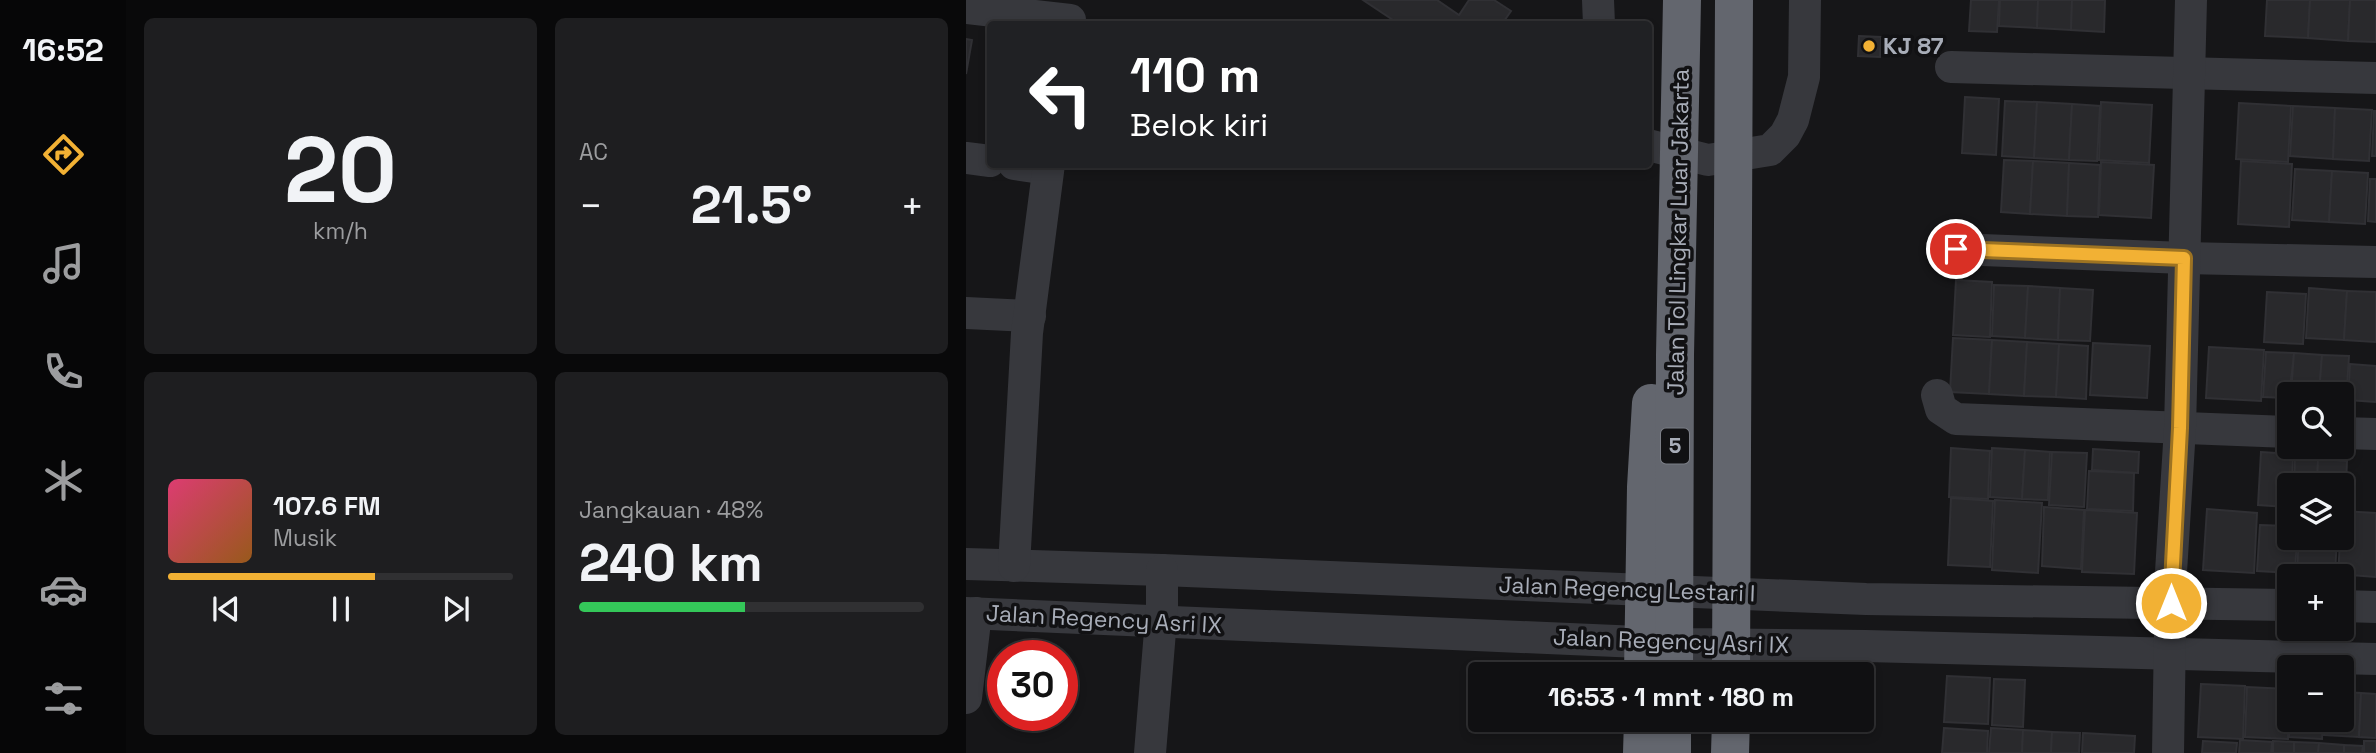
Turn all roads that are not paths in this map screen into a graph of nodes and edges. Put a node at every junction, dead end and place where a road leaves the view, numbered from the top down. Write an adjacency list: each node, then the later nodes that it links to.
1 (1598, 0): 8 (street)
2 (1682, 0): 16 (highway, Jalan Tol Lingkar Luar Jakarta / 5, bridge)
3 (1734, 0): 39 (highway, bridge)
4 (1805, 0): 12 (street)
5 (2191, 0): 10 (street)
6 (966, 8): 7 (street)
7 (1071, 15)
8 (1599, 21)
9 (1951, 66): 10 (street)
10 (2188, 73): 11 (street); 18 (street)
11 (2376, 78)
12 (1652, 146)
13 (966, 158): 14 (street)
14 (987, 161)
15 (1049, 168): 21 (street)
16 (1678, 218): 37 (highway, bridge); 38 (highway, Jalan Tol Lingkar Luar Jakarta / 5, bridge)
17 (1956, 249): 18 (street)
18 (2184, 258): 19 (street); 23 (street)
19 (2376, 262)
20 (966, 313): 21 (street)
21 (1030, 316): 28 (street)
22 (1937, 395): 23 (street)
23 (2180, 428): 24 (street); 35 (street)
24 (2277, 432)
25 (2354, 433): 26 (street)
26 (2376, 434)
27 (966, 564): 28 (street, Jalan Regency Lestari I)
28 (1014, 566): 29 (street, Jalan Regency Lestari I)
29 (1162, 595): 33 (street, Jalan Regency Asri IX); 34 (street, Jalan Regency Lestari I); 34 (street, Jalan Regency Asri IX); 44 (street)
30 (2354, 606): 32 (street)
31 (2277, 607): 35 (street, Jalan Regency Lestari I)
32 (2376, 607)
33 (971, 613): 40 (street)
34 (1866, 622): 35 (street, Jalan Regency Lestari I); 35 (street, Jalan Regency Asri IX)
35 (2170, 628): 36 (street, Jalan Regency Asri IX); 48 (street)
36 (2376, 659)
37 (1643, 662)
38 (1674, 662)
39 (1731, 662)
40 (966, 698)
41 (1643, 732): 45 (highway)
42 (1672, 732): 46 (highway)
43 (1731, 732): 47 (highway)
44 (1150, 753)
45 (1642, 753)
46 (1672, 753)
47 (1730, 753)
48 (2168, 753)

